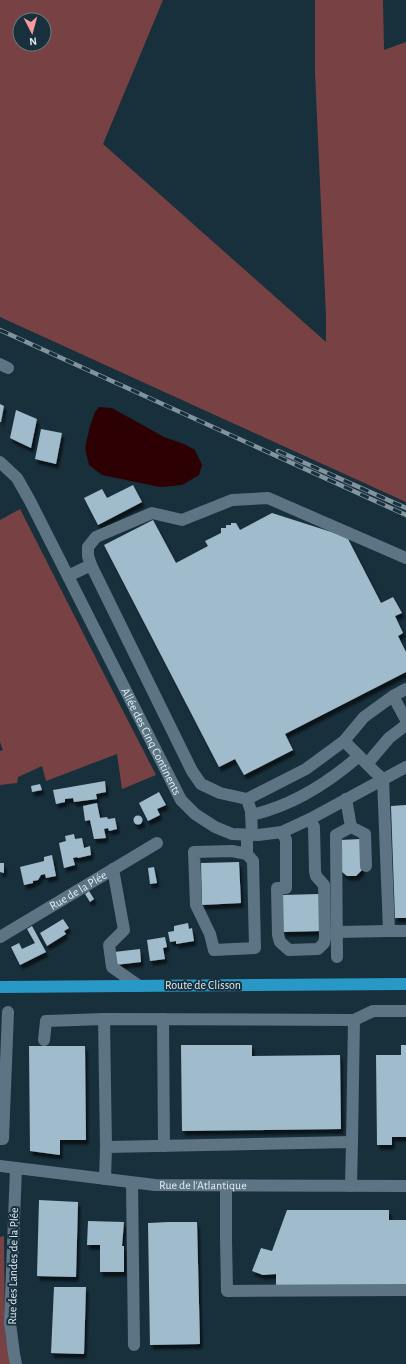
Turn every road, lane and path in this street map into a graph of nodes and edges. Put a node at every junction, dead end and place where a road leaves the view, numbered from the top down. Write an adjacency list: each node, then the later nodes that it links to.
1 (0, 462): 4 (street, Allée des Cinq Continents)
2 (406, 558): 3 (street)
3 (91, 565): 4 (street); 13 (street)
4 (68, 576): 19 (street, Allée des Cinq Continents)
5 (406, 688): 6 (street)
6 (393, 696): 7 (street); 9 (street)
7 (406, 720)
8 (406, 725): 10 (street)
9 (344, 741): 10 (street); 13 (street)
10 (363, 760): 12 (street); 15 (street)
11 (406, 766): 12 (street, Allée des Cinq Continents)
12 (383, 779): 14 (street, Allée des Cinq Continents); 24 (street)
13 (247, 799): 15 (street)
14 (346, 799): 16 (street, Allée des Cinq Continents); 17 (street)
15 (251, 815): 19 (street)
16 (310, 819): 18 (street, Allée des Cinq Continents); 18 (street)
17 (351, 827): 22 (street); 26 (street)
18 (282, 832): 19 (street, Allée des Cinq Continents)
19 (250, 835): 21 (street)
20 (157, 843): 23 (street, Rue de la Plée)
21 (247, 854): 21 (street)
22 (366, 866)
23 (113, 869): 27 (street, Rue de la Plée); 30 (street)
24 (389, 931): 25 (street); 26 (street)
25 (406, 931)
26 (337, 932): 28 (street)
27 (0, 937)
28 (337, 957)
29 (406, 984): 30 (main road, Route de Clisson)
30 (139, 986): 31 (main road, Route de Clisson)
31 (0, 987)
32 (406, 1011): 36 (street)
33 (8, 1012): 38 (street)
34 (104, 1019): 35 (street); 37 (street); 41 (street)
35 (163, 1019): 36 (street); 40 (street)
36 (354, 1020): 39 (street)
37 (44, 1040)
38 (0, 1139)
39 (352, 1142): 40 (street); 47 (street)
40 (164, 1146): 41 (street)
41 (106, 1147): 44 (street)
42 (0, 1166): 43 (street, Rue de l'Atlantique)
43 (16, 1168): 44 (street, Rue de l'Atlantique); 51 (street, Rue des Landes de la Plée)
44 (105, 1179): 45 (street, Rue de l'Atlantique)
45 (132, 1183): 46 (street, Rue de l'Atlantique); 50 (street)
46 (226, 1186): 47 (street, Rue de l'Atlantique); 49 (street)
47 (351, 1186): 48 (street, Rue de l'Atlantique)
48 (406, 1186)
49 (406, 1290)
50 (134, 1345)
51 (16, 1364)

